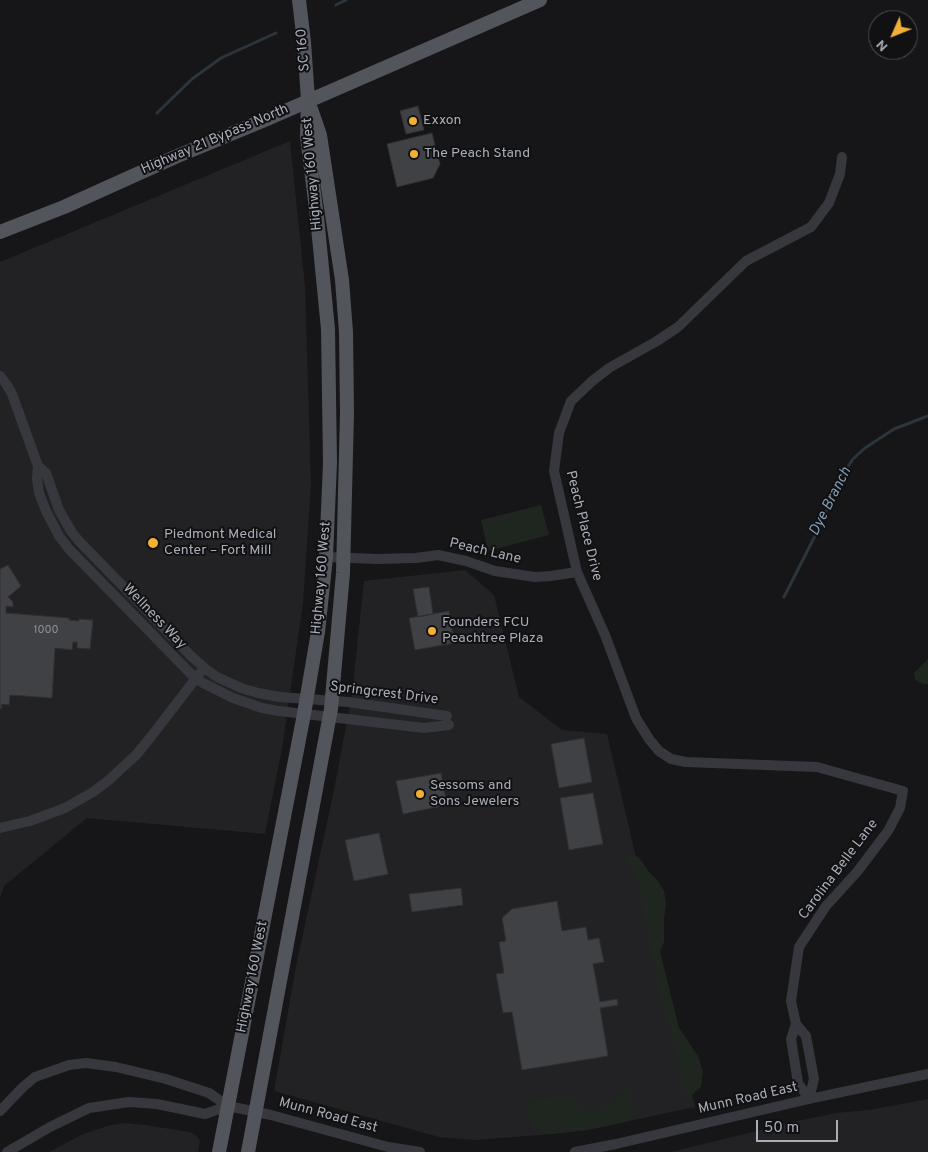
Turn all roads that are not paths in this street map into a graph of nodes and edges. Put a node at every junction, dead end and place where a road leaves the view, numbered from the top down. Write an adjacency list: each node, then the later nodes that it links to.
1 (300, 0): 3 (main road, SC 160 / SC 160)
2 (540, 0): 3 (main road, Highway 21 Bypass North)
3 (308, 100): 5 (main road, Highway 21 Bypass North); 9 (main road, Highway 160 West / SC 160); 10 (main road, Highway 160 West / SC 160)
4 (842, 157): 12 (street, Peach Place Drive)
5 (0, 232)
6 (0, 376): 7 (street, Wellness Way)
7 (38, 466): 8 (street, Wellness Way); 11 (street, Wellness Way)
8 (93, 557): 11 (street); 13 (street, Wellness Way)
9 (326, 557): 10 (street, Peach Lane); 15 (main road, Highway 160 West / SC 160)
10 (344, 558): 12 (street, Peach Lane); 15 (main road, Highway 160 West / SC 160)
11 (85, 566): 14 (street, Wellness Way)
12 (577, 572): 18 (street, Peach Place Drive)
13 (204, 667): 14 (street); 15 (street, Wellness Way)
14 (196, 678): 16 (street, Wellness Way); 19 (street)
15 (319, 700): 16 (main road, Highway 160 West / SC 160); 17 (main road, Highway 160 West / SC 160); 17 (street, Springcrest Drive)
16 (309, 715): 17 (street, Springcrest Drive); 23 (main road, Highway 160 West / SC 160)
17 (329, 717): 25 (main road, Highway 160 West / SC 160)
18 (903, 791): 20 (street, Carolina Belle Lane)
19 (0, 828)
20 (796, 1024): 22 (street, Carolina Belle Lane); 22 (street, Carolina Belle Lane)
21 (928, 1074): 22 (street, Munn Road East)
22 (809, 1099): 30 (street, Munn Road East)
23 (228, 1106): 24 (street); 25 (street, Munn Road East); 26 (street); 27 (main road, Highway 160 West / SC 160)
24 (0, 1111)
25 (256, 1112): 28 (main road, Highway 160 West / SC 160); 29 (street, Munn Road East)
26 (7, 1152)
27 (219, 1152)
28 (248, 1152)
29 (420, 1152)
30 (575, 1152)

